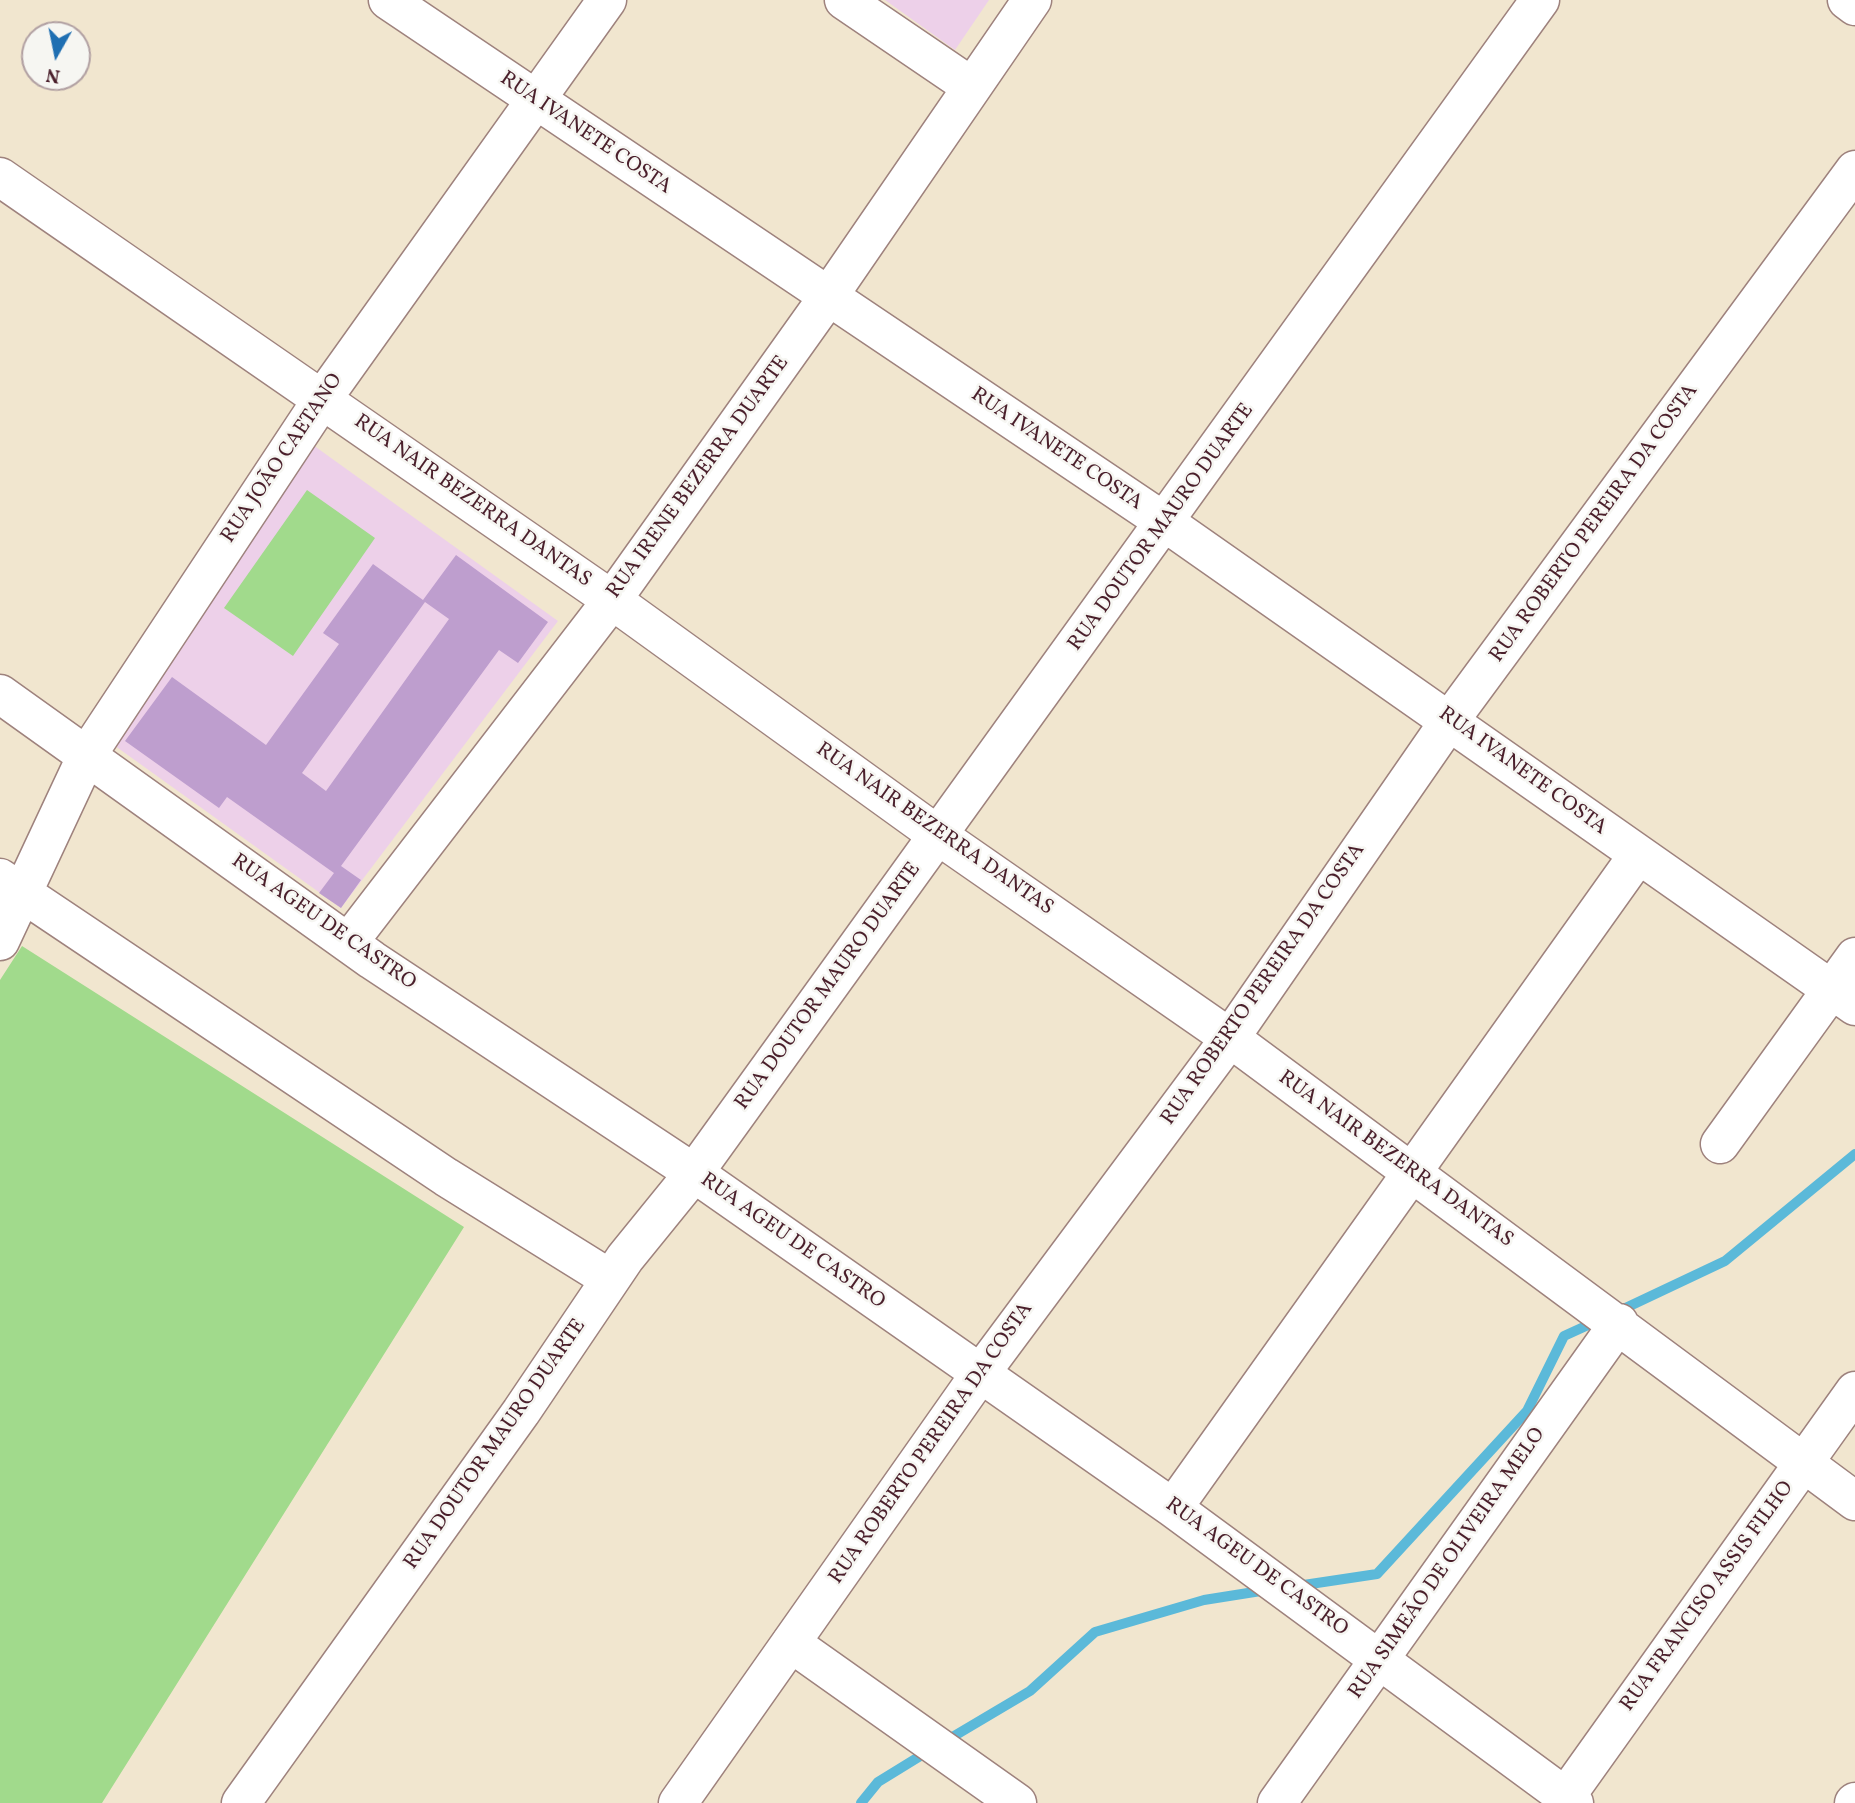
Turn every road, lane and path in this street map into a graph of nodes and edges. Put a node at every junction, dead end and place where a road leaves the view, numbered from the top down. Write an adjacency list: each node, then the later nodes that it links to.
1 (388, 0): 9 (street, RUA IVANETE COSTA)
2 (607, 0): 9 (street, RUA JOÃO CAETANO)
3 (844, 0): 8 (street)
4 (1032, 0): 8 (street, RUA IRENE BEZERRA DUARTE)
5 (1541, 0): 14 (street, RUA DOUTOR MAURO DUARTE)
6 (1847, 0): 7 (street)
7 (1855, 6)
8 (972, 87): 12 (street, RUA IRENE BEZERRA DUARTE)
9 (537, 101): 12 (street, RUA IVANETE COSTA); 13 (street, RUA JOÃO CAETANO)
10 (1855, 170): 17 (street, RUA ROBERTO PEREIRA DA COSTA)
11 (0, 177): 13 (street, RUA NAIR BEZERRA DANTAS)
12 (828, 297): 14 (street, RUA IVANETE COSTA); 15 (street, RUA IRENE BEZERRA DUARTE)
13 (323, 398): 15 (street, RUA NAIR BEZERRA DANTAS); 18 (street, RUA JOÃO CAETANO)
14 (1166, 523): 17 (street, RUA IVANETE COSTA); 19 (street, RUA DOUTOR MAURO DUARTE)
15 (612, 600): 19 (street, RUA NAIR BEZERRA DANTAS); 23 (street, RUA IRENE BEZERRA DUARTE)
16 (0, 694): 18 (street, RUA AGEU DE CASTRO)
17 (1450, 720): 20 (street, RUA IVANETE COSTA); 26 (street, RUA ROBERTO PEREIRA DA COSTA)
18 (87, 755): 21 (street, RUA JOÃO CAETANO); 23 (street, RUA AGEU DE CASTRO)
19 (939, 836): 26 (street, RUA NAIR BEZERRA DANTAS); 29 (street, RUA DOUTOR MAURO DUARTE)
20 (1638, 855): 25 (street, RUA IVANETE COSTA); 28 (street)
21 (12, 886): 22 (street, RUA JOÃO CAETANO); 30 (street)
22 (0, 941)
23 (348, 943): 29 (street, RUA AGEU DE CASTRO)
24 (1855, 957): 25 (street)
25 (1844, 998): 27 (street)
26 (1230, 1038): 28 (street, RUA NAIR BEZERRA DANTAS); 32 (street, RUA ROBERTO PEREIRA DA COSTA)
27 (1720, 1144)
28 (1412, 1172): 31 (street, RUA NAIR BEZERRA DANTAS); 36 (street)
29 (694, 1173): 30 (street, RUA DOUTOR MAURO DUARTE); 32 (street, RUA AGEU DE CASTRO)
30 (610, 1279): 40 (street, RUA DOUTOR MAURO DUARTE)
31 (1619, 1323): 34 (street, RUA NAIR BEZERRA DANTAS); 38 (street, RUA SIMEÃO DE OLIVEIRA MELO)
32 (980, 1374): 36 (street, RUA AGEU DE CASTRO); 37 (street, RUA ROBERTO PEREIRA DA COSTA)
33 (1855, 1391): 34 (street, RUA FRANCISO ASSIS FILHO)
34 (1803, 1465): 35 (street, RUA NAIR BEZERRA DANTAS); 39 (street, RUA FRANCISO ASSIS FILHO)
35 (1855, 1501)
36 (1173, 1508): 38 (street, RUA AGEU DE CASTRO)
37 (791, 1643): 41 (street, RUA ROBERTO PEREIRA DA COSTA); 42 (street)
38 (1382, 1659): 39 (street, RUA AGEU DE CASTRO); 43 (street, RUA SIMEÃO DE OLIVEIRA MELO)
39 (1567, 1801)
40 (241, 1803)
41 (678, 1803)
42 (1017, 1803)
43 (1277, 1803)

